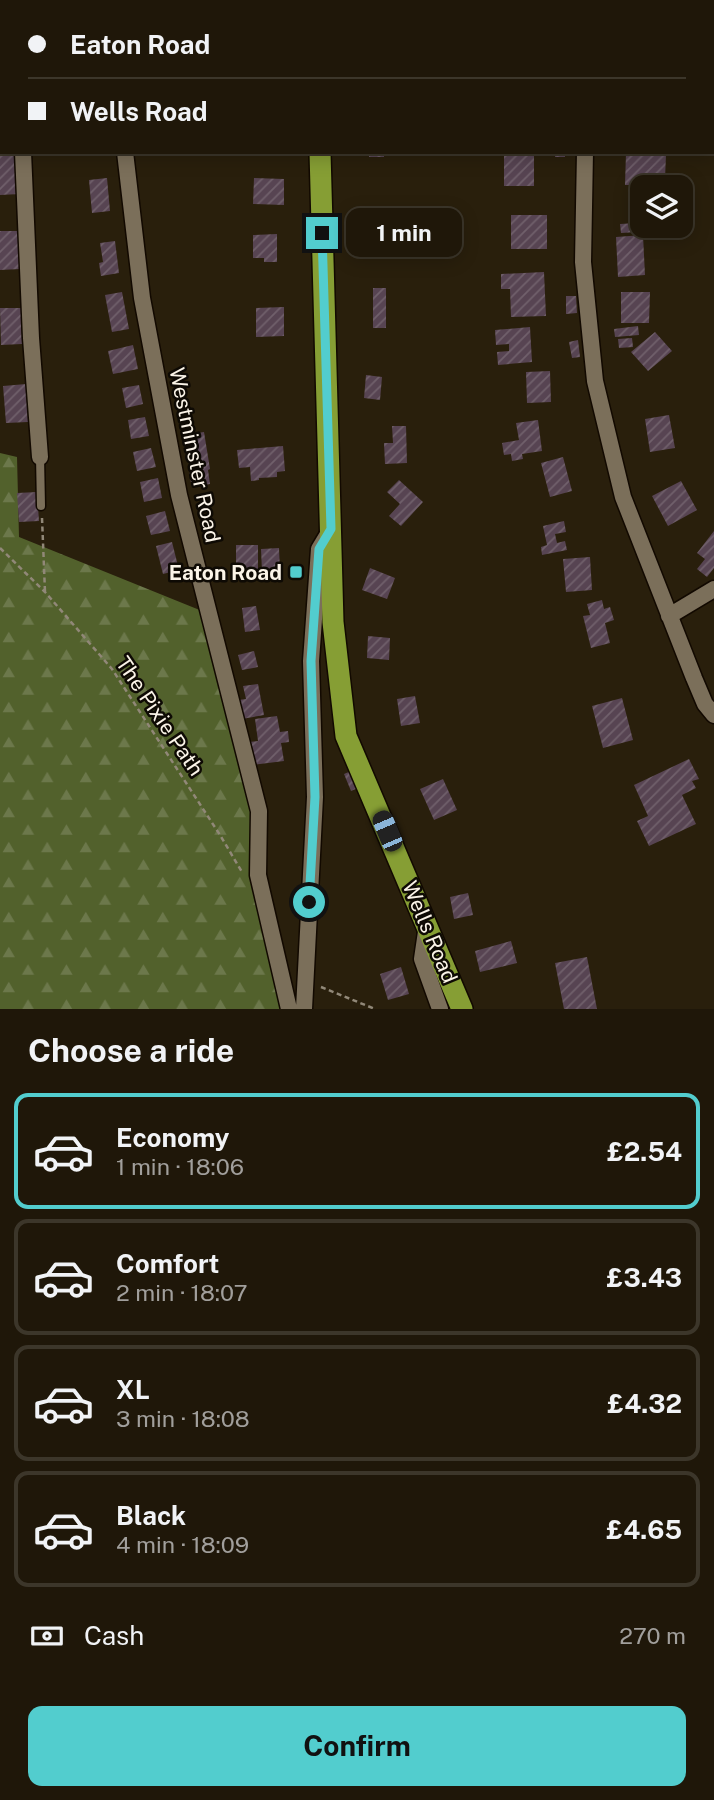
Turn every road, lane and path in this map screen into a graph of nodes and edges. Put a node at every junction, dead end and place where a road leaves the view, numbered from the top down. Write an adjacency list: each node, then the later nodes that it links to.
1 (23, 154): 5 (street)
2 (125, 154): 16 (street, Westminster Road)
3 (320, 154): 7 (highway, Wells Road)
4 (584, 154): 11 (street)
5 (40, 457): 6 (lane)
6 (41, 506): 10 (path)
7 (331, 529): 14 (highway, Wells Road); 15 (street)
8 (0, 548): 10 (path, The Pixie Path)
9 (714, 589): 11 (street)
10 (45, 592): 13 (path, The Pixie Path)
11 (669, 616): 12 (street)
12 (714, 715)
13 (245, 878)
14 (427, 925): 19 (street); 20 (highway, Wells Road)
15 (305, 981): 17 (street); 18 (path)
16 (289, 1009)
17 (304, 1009)
18 (375, 1009)
19 (440, 1009)
20 (462, 1009)

